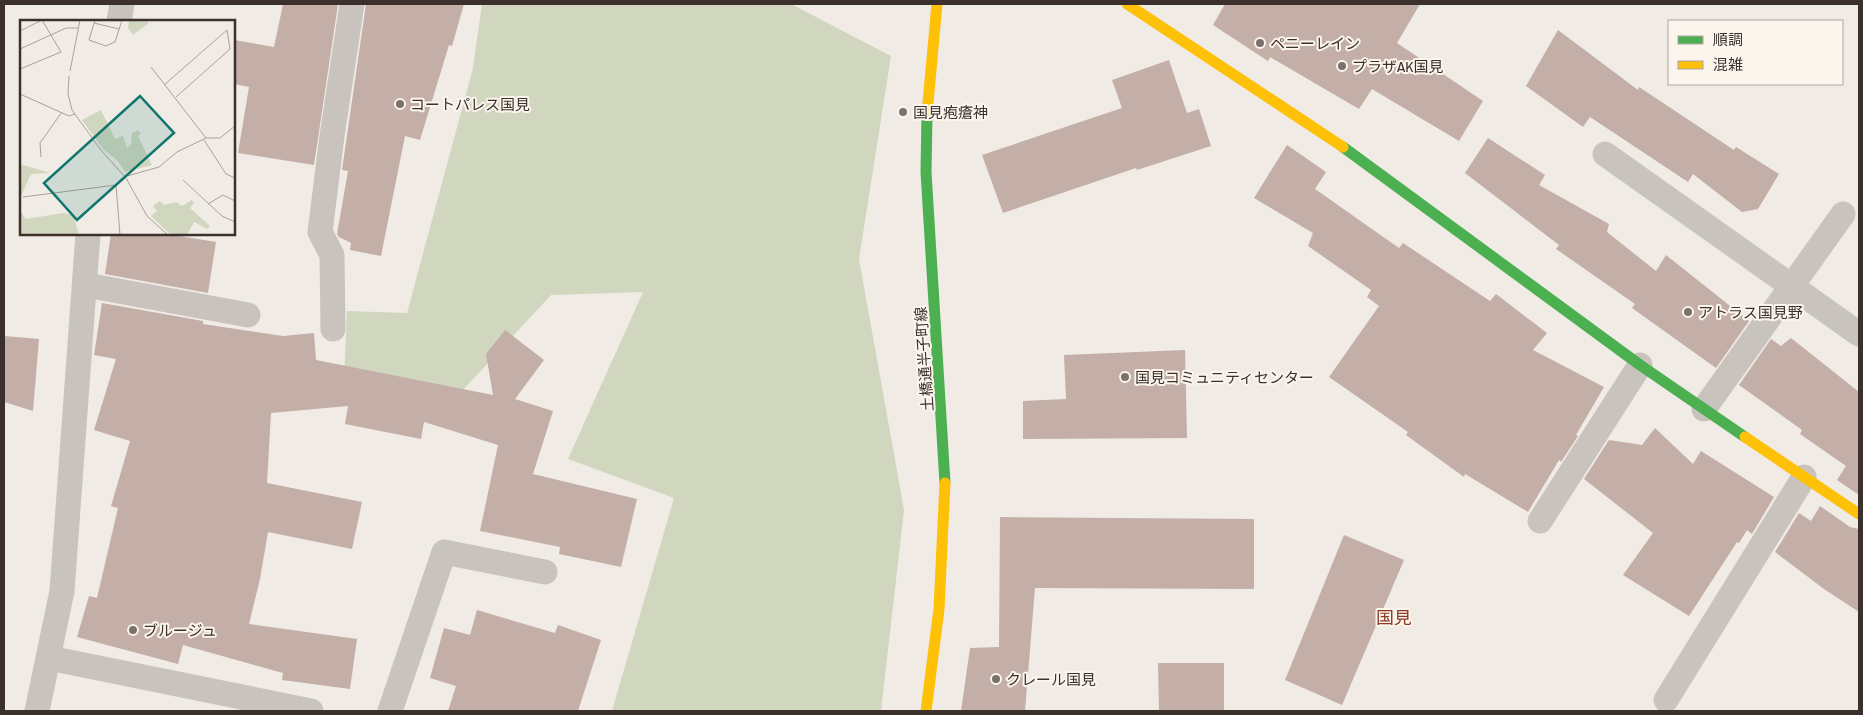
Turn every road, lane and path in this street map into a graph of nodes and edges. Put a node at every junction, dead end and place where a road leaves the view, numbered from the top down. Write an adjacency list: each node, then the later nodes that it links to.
1 (122, 4): 5 (lane)
2 (352, 4): 12 (lane)
3 (937, 4): 26 (street, 土橋通半子町線)
4 (1127, 4): 14 (street)
5 (119, 20)
6 (1605, 154): 10 (lane)
7 (1843, 214): 10 (lane)
8 (88, 235): 9 (lane)
9 (86, 285): 11 (lane); 20 (lane)
10 (1792, 286): 13 (lane); 15 (lane)
11 (248, 315)
12 (333, 329)
13 (1859, 334)
14 (1640, 365): 15 (street); 18 (lane)
15 (1704, 408): 16 (street)
16 (1804, 477): 17 (street); 21 (lane)
17 (1859, 514)
18 (1540, 521)
19 (545, 572): 25 (lane)
20 (49, 658): 22 (lane); 23 (lane)
21 (1666, 700)
22 (269, 708): 24 (lane)
23 (37, 711)
24 (311, 711)
25 (390, 711)
26 (926, 711)

